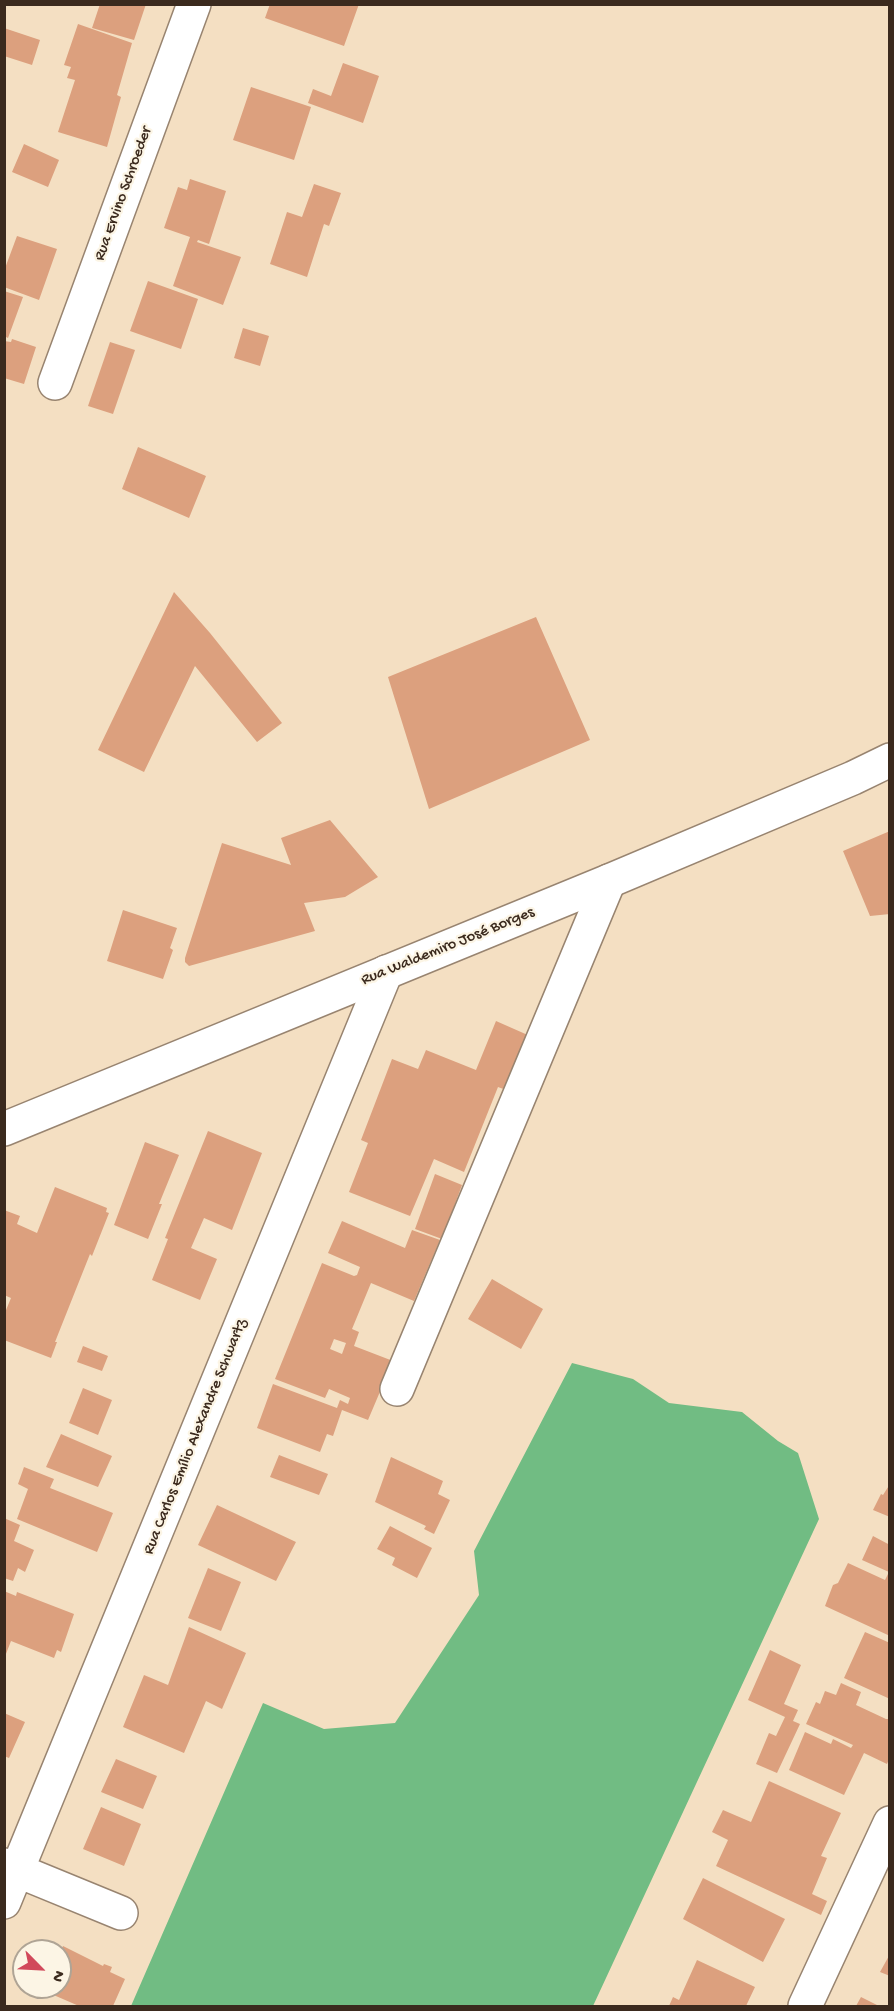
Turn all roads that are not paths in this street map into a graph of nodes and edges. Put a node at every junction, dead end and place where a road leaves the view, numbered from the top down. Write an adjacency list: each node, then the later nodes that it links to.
1 (194, 4): 2 (street, Rua Ervino Schroeder)
2 (55, 383)
3 (890, 760): 4 (street, Rua Waldemiro José Borges)
4 (609, 881): 5 (street, Rua Waldemiro José Borges); 7 (street)
5 (386, 972): 6 (street, Rua Waldemiro José Borges); 9 (street, Rua Carlos Emílio Alexandre Schwartz)
6 (4, 1129)
7 (397, 1389)
8 (890, 1823): 12 (street)
9 (11, 1868): 10 (street, Rua Carlos Emílio Alexandre Schwartz); 11 (street)
10 (4, 1902)
11 (121, 1912)
12 (805, 2007)

